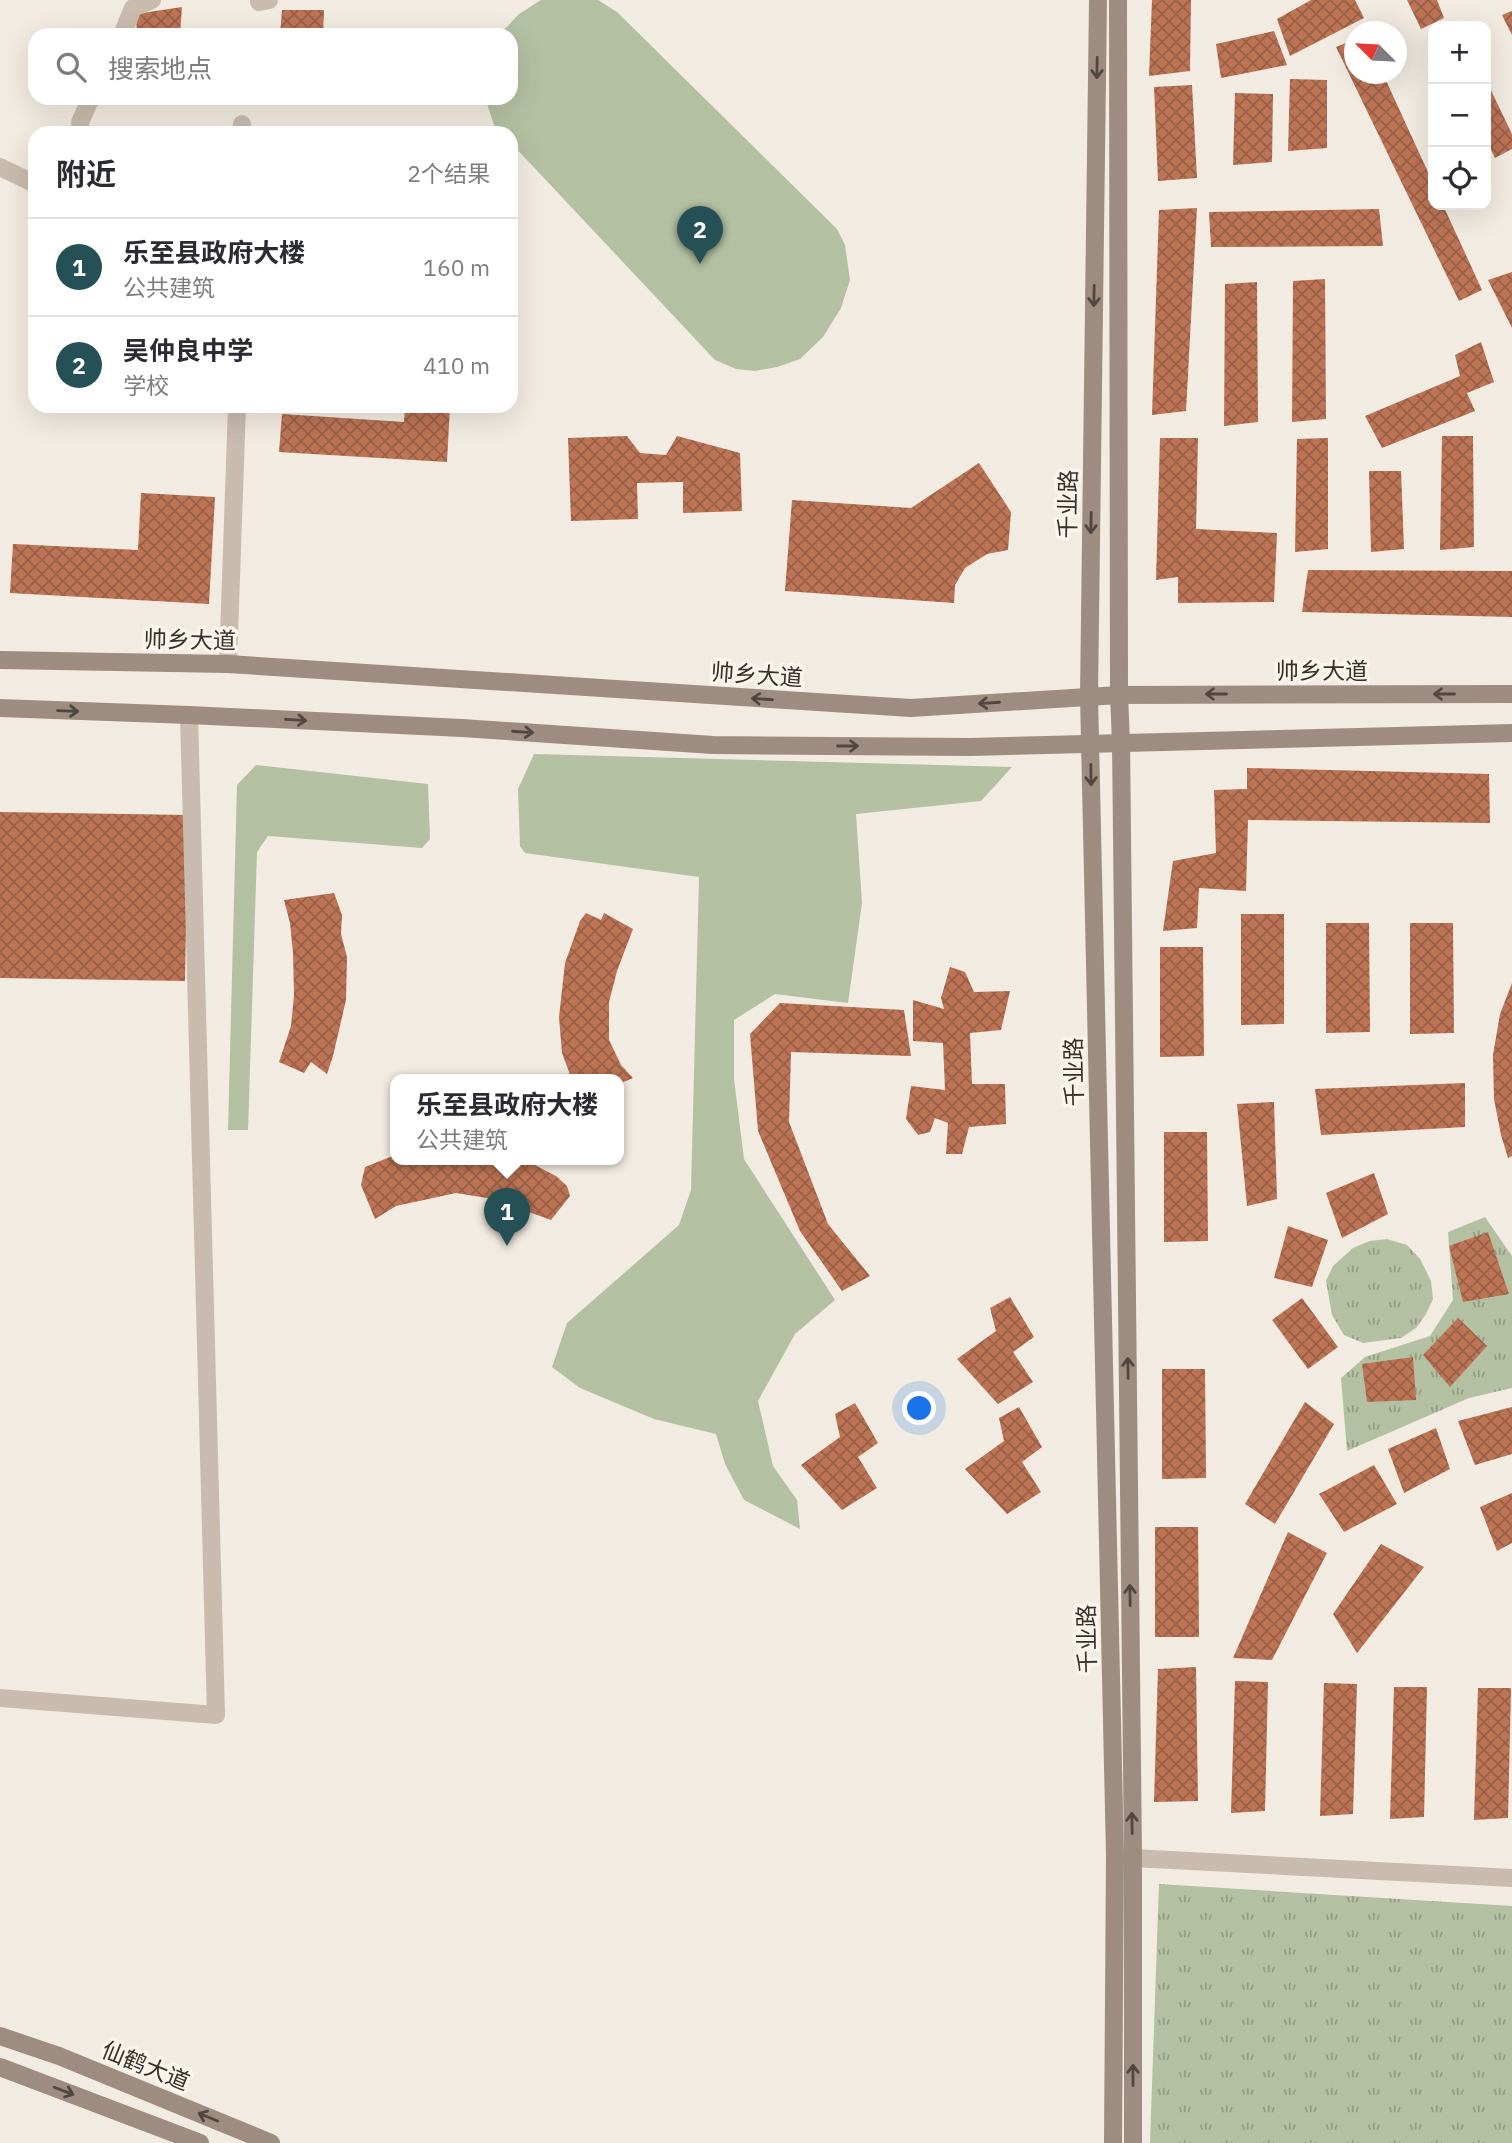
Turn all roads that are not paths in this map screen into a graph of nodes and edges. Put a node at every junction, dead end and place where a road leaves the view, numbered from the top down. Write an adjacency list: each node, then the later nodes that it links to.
1 (152, 0): 4 (street)
2 (1098, 0): 14 (main road, 千业路, one-way to 14)
3 (1118, 0): 13 (main road, 千业路)
4 (125, 28)
5 (88, 105): 6 (street)
6 (80, 126)
7 (0, 167): 8 (street)
8 (28, 181)
9 (237, 413): 11 (street)
10 (0, 660): 11 (main road, 帅乡大道)
11 (228, 664): 14 (main road, 帅乡大道, one-way to 11)
12 (1512, 694): 13 (main road, 帅乡大道, one-way to 13)
13 (1119, 695): 14 (main road, 帅乡大道); 18 (main road, 千业路)
14 (1088, 696): 19 (main road, 千业路)
15 (0, 708): 16 (main road, one-way to 16)
16 (189, 715): 19 (main road, one-way to 19); 20 (street)
17 (1512, 733): 18 (main road)
18 (1121, 742): 19 (main road); 21 (main road, 千业路, one-way to 18)
19 (1090, 744): 27 (main road, 千业路, one-way to 27)
20 (0, 1698)
21 (1133, 1858): 22 (street); 28 (main road, 千业路, one-way to 21)
22 (1512, 1878)
23 (0, 2036): 26 (main road, 仙鹤大道, one-way to 23)
24 (0, 2067): 25 (main road, one-way to 25)
25 (200, 2143)
26 (271, 2143)
27 (1113, 2143)
28 (1133, 2143)

